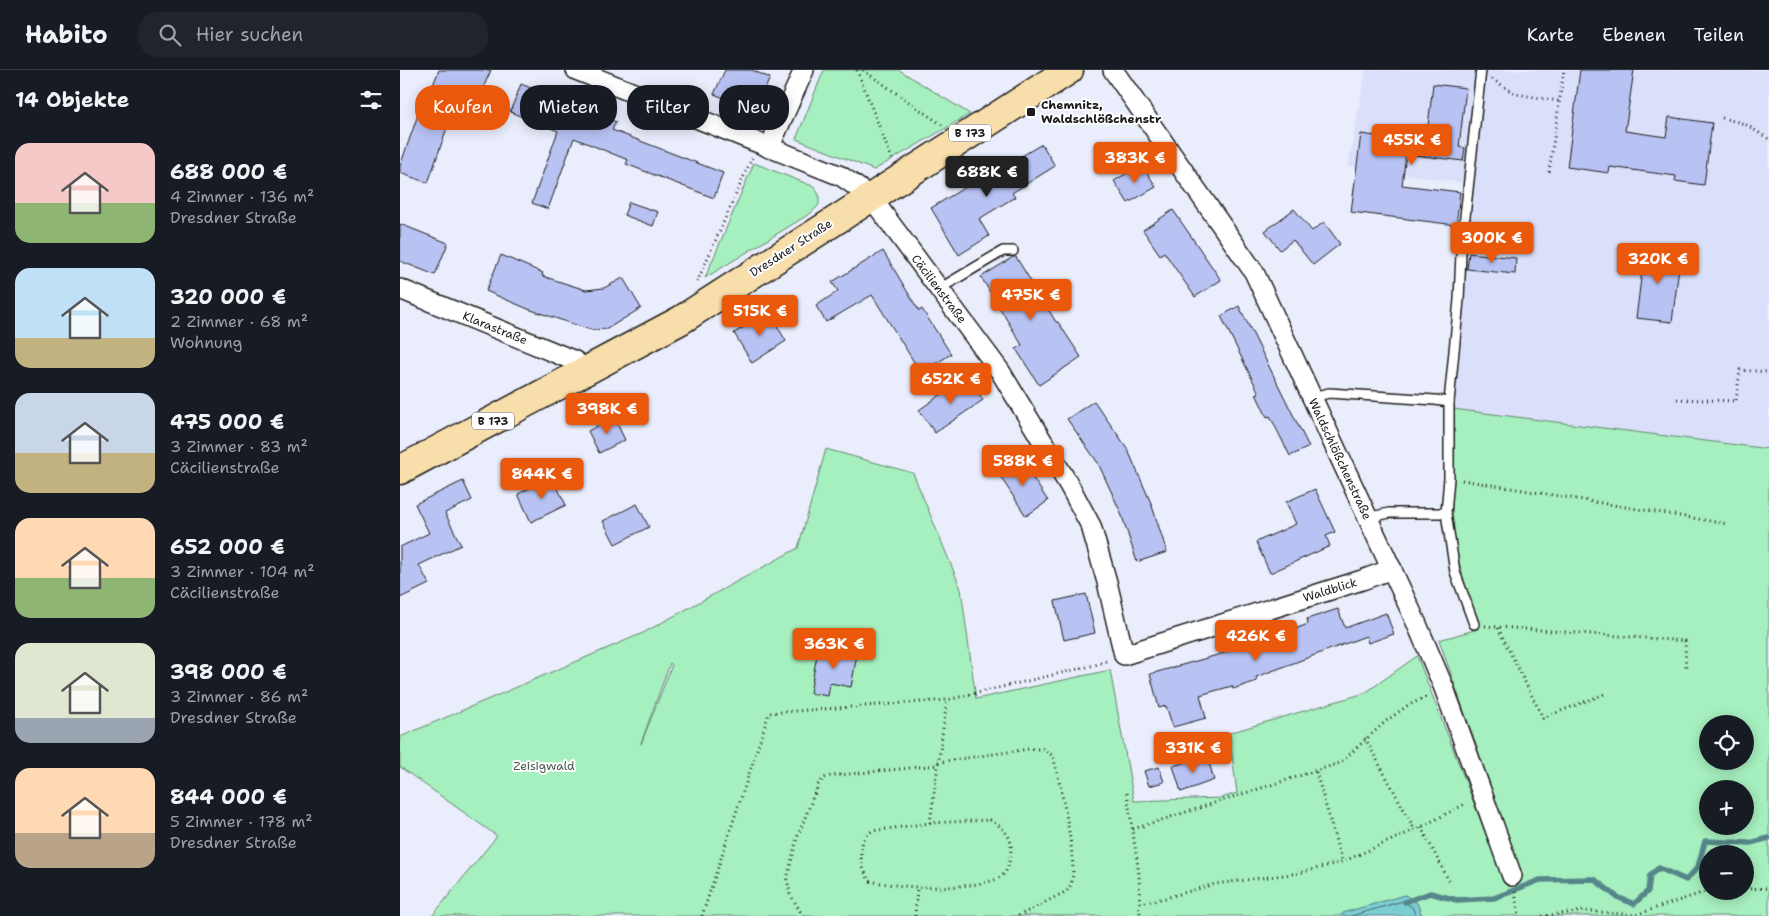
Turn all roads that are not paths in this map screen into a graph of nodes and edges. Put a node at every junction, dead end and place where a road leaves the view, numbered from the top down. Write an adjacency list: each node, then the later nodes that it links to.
1 (576, 70): 6 (street, Cäcilienstraße)
2 (804, 70): 6 (street)
3 (1069, 70): 7 (main road, Dresdner Straße / B 173)
4 (1113, 70): 12 (street, Waldschlößchenstraße)
5 (1481, 71): 13 (lane)
6 (764, 146): 7 (street, Cäcilienstraße)
7 (870, 196): 10 (street, Cäcilienstraße); 11 (main road, Dresdner Straße / B 173)
8 (1013, 251): 10 (lane)
9 (400, 288): 11 (street, Klarastraße)
10 (939, 289): 19 (street, Cäcilienstraße)
11 (587, 371): 14 (main road, Dresdner Straße / B 173)
12 (1312, 398): 13 (lane); 16 (street, Waldschlößchenstraße)
13 (1449, 402): 15 (lane)
14 (400, 470)
15 (1446, 513): 16 (lane); 18 (lane)
16 (1367, 518): 17 (street, Waldschlößchenstraße)
17 (1392, 569): 19 (street, Waldblick); 20 (street, Waldschlößchenstraße)
18 (1474, 624)
19 (1124, 655)
20 (1512, 876)

